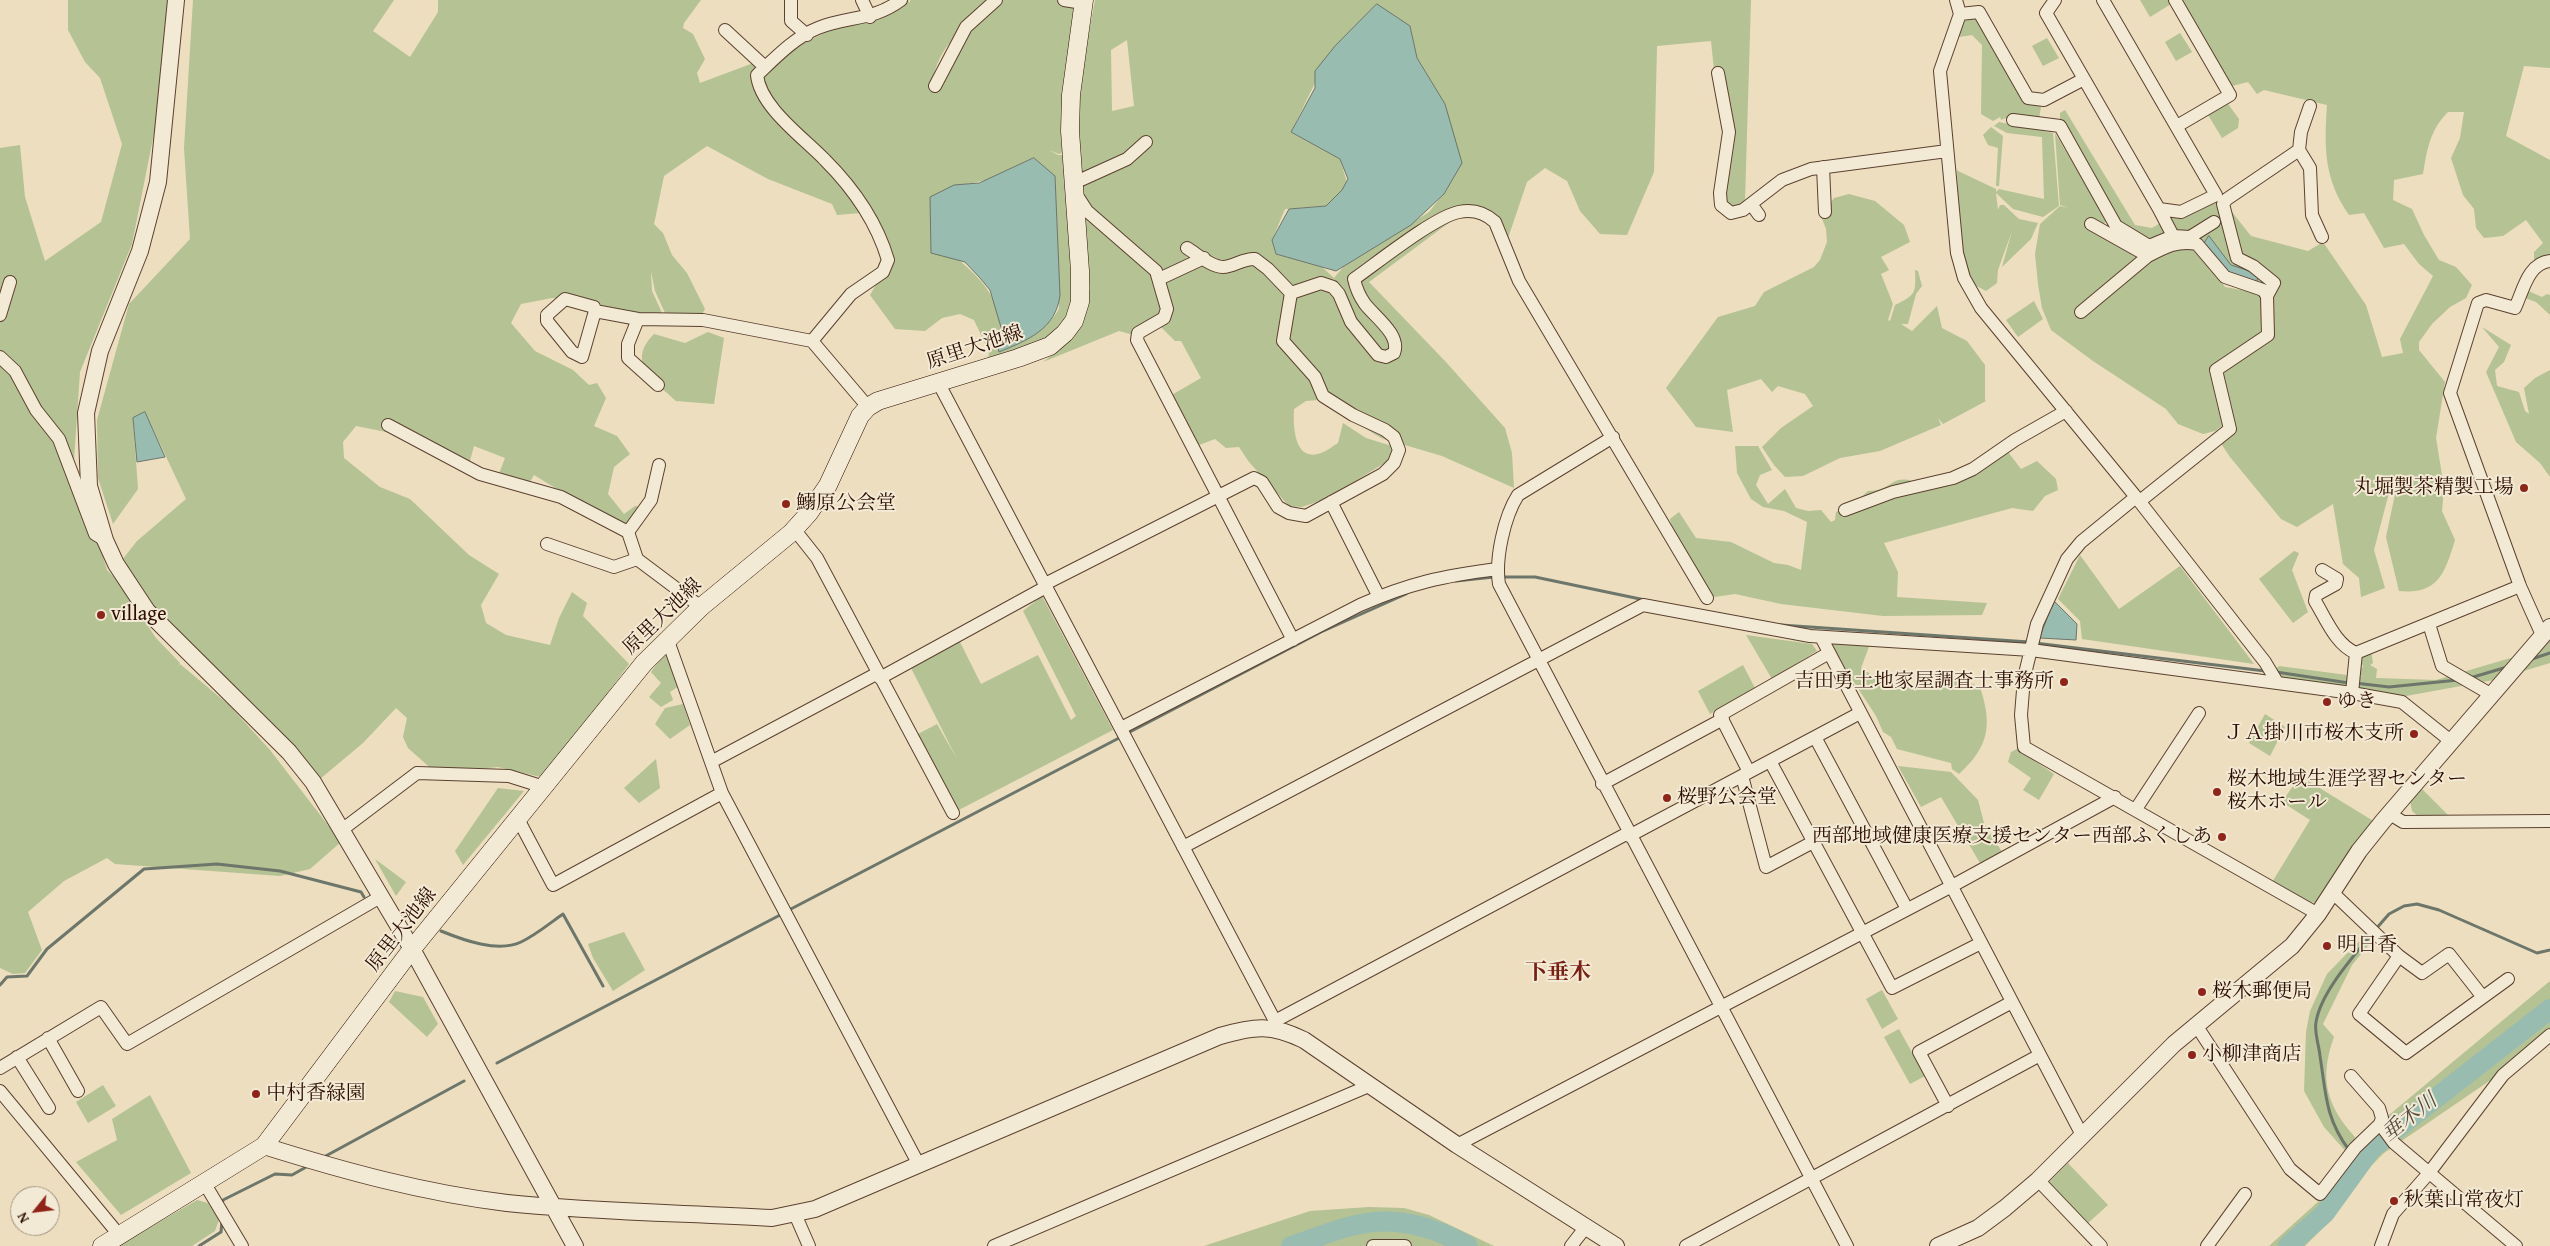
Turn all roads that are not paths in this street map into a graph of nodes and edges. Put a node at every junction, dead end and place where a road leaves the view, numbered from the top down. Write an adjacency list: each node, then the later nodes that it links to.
1 (176, 0): 65 (street)
2 (791, 0): 15 (street)
3 (862, 0): 13 (street)
4 (901, 0): 13 (street)
5 (996, 0): 19 (street)
6 (1064, 0): 11 (street)
7 (1956, 0): 12 (street)
8 (2055, 0): 18 (street)
9 (2103, 0): 24 (street)
10 (2175, 0): 24 (street)
11 (1083, 2): 29 (main road, 原里大池線)
12 (1960, 14): 20 (street); 27 (street)
13 (870, 17): 15 (street)
14 (725, 30): 16 (street)
15 (807, 35): 16 (street)
16 (765, 67): 50 (street)
17 (1718, 72): 31 (street)
18 (2084, 79): 20 (street); 30 (street)
19 (935, 86)
20 (2044, 100): 23 (street)
21 (2310, 106): 26 (street)
22 (2014, 120): 23 (street)
23 (2040, 124): 36 (street)
24 (2177, 126): 30 (street)
25 (1146, 142): 29 (street)
26 (2299, 150): 37 (street); 45 (street)
27 (1948, 151): 28 (street); 55 (street)
28 (1823, 167): 31 (street); 32 (street)
29 (1074, 188): 42 (street); 52 (main road, 原里大池線)
30 (2159, 209): 36 (street)
31 (1746, 210): 33 (street)
32 (1825, 212)
33 (1759, 215)
34 (2214, 222): 36 (street)
35 (2091, 224): 39 (street)
36 (2173, 236)
37 (2322, 236)
38 (1187, 248): 40 (street)
39 (2148, 256): 45 (street); 47 (street)
40 (1204, 258): 42 (street); 44 (street)
41 (2550, 261): 71 (street)
42 (1158, 279): 59 (street)
43 (0, 288): 48 (street)
44 (1291, 292): 57 (street); 61 (street)
45 (2267, 296): 60 (street)
46 (595, 311): 46 (street); 49 (street)
47 (2081, 312)
48 (0, 315)
49 (638, 318): 50 (street); 53 (street)
50 (812, 341): 54 (street)
51 (0, 357): 65 (street)
52 (938, 382): 54 (main road, 原里大池線); 70 (street)
53 (658, 385)
54 (868, 407): 63 (main road, 原里大池線)
55 (2066, 411): 60 (street); 62 (street)
56 (388, 426): 64 (street)
57 (1613, 437): 68 (street); 73 (street)
58 (658, 465): 64 (street)
59 (1219, 494): 61 (street); 70 (street); 79 (street)
60 (2138, 499): 80 (street); 85 (street)
61 (1331, 502): 72 (street)
62 (1845, 510)
63 (794, 529): 74 (main road, 原里大池線); 84 (street)
64 (628, 532): 67 (street)
65 (105, 540): 106 (street)
66 (547, 544): 67 (street)
67 (637, 559): 74 (street)
68 (1497, 569): 72 (street); 83 (street)
69 (2322, 570): 82 (street)
70 (1045, 586): 84 (street); 91 (street)
71 (2520, 586): 75 (street); 76 (street)
72 (1379, 597): 79 (street)
73 (1707, 598)
74 (701, 607): 78 (main road, 原里大池線)
75 (2429, 624): 82 (street); 87 (street)
76 (2546, 631): 87 (street)
77 (1821, 637): 80 (street); 81 (street); 83 (street)
78 (667, 638): 95 (street); 98 (main road, 原里大池線)
79 (1293, 640): 91 (street)
80 (2032, 644): 85 (street); 100 (street)
81 (1829, 653): 88 (street); 90 (street)
82 (2356, 653): 86 (street)
83 (1538, 662): 97 (street); 109 (street)
84 (879, 675): 95 (street); 102 (street)
85 (2277, 682): 86 (street)
86 (2352, 692): 93 (street)
87 (2492, 695): 93 (street)
88 (1860, 713): 92 (street); 110 (street)
89 (2199, 713): 101 (street)
90 (1723, 719): 96 (street); 97 (street)
91 (1121, 728): 109 (street)
92 (1815, 737): 94 (street); 113 (street)
93 (2452, 742): 103 (street)
94 (1770, 761): 96 (street); 108 (street)
95 (711, 762): 99 (street)
96 (1746, 774): 107 (street); 108 (street)
97 (1602, 784): 107 (street)
98 (544, 787): 104 (main road, 原里大池線); 106 (street)
99 (722, 793): 104 (street); 140 (street)
100 (2115, 797): 101 (street); 110 (street)
101 (2136, 810): 114 (street)
102 (953, 813)
103 (2390, 814): 105 (street); 111 (street)
104 (518, 819): 117 (main road, 原里大池線)
105 (2550, 821)
106 (343, 829): 112 (street)
107 (1629, 834): 122 (street); 123 (street)
108 (1813, 842): 115 (street)
109 (1183, 847): 123 (street)
110 (1952, 886): 113 (street); 116 (street)
111 (2332, 892): 114 (street); 118 (street)
112 (382, 896): 117 (street); 126 (street)
113 (1907, 909): 115 (street)
114 (2318, 914): 124 (street)
115 (1862, 933): 116 (street); 122 (street)
116 (1981, 943): 121 (street)
117 (412, 949): 139 (main road, 原里大池線); 146 (street)
118 (2399, 956): 120 (street); 120 (street)
119 (2508, 978): 120 (street)
120 (2482, 996)
121 (2012, 1002): 127 (street); 134 (street)
122 (1720, 1007): 138 (street); 142 (street)
123 (1277, 1026): 131 (street); 140 (street)
124 (2196, 1026): 136 (street); 137 (street)
125 (2550, 1035): 141 (street)
126 (48, 1038): 128 (street); 132 (street)
127 (2040, 1055): 134 (street); 137 (street)
128 (17, 1057): 129 (street); 135 (street)
129 (0, 1068)
130 (2351, 1076): 136 (street)
131 (1371, 1085): 138 (street); 155 (street)
132 (78, 1090)
133 (0, 1091): 149 (street)
134 (1948, 1106): 142 (street)
135 (49, 1108)
136 (2380, 1124): 141 (street)
137 (2082, 1135): 143 (street)
138 (1457, 1145): 148 (street)
139 (264, 1146): 144 (main road, 原里大池線); 146 (street)
140 (919, 1165): 147 (street)
141 (2429, 1173): 165 (street); 166 (street)
142 (1810, 1179): 160 (street); 161 (street)
143 (2038, 1180): 150 (street); 163 (street)
144 (205, 1184): 149 (main road, 原里大池線); 152 (street)
145 (2244, 1194): 164 (street)
146 (554, 1206): 147 (street); 153 (street)
147 (795, 1214): 154 (street)
148 (1585, 1228): 158 (street); 159 (street)
149 (120, 1236): 151 (main road, 原里大池線)
150 (1957, 1242): 162 (street)
151 (102, 1246)
152 (242, 1246)
153 (575, 1246)
154 (809, 1246)
155 (994, 1246)
156 (1373, 1246): 157 (street)
157 (1405, 1246)
158 (1571, 1246)
159 (1616, 1246)
160 (1686, 1246)
161 (1846, 1246)
162 (1938, 1246)
163 (2100, 1246)
164 (2207, 1246)
165 (2381, 1246)
166 (2516, 1246)

